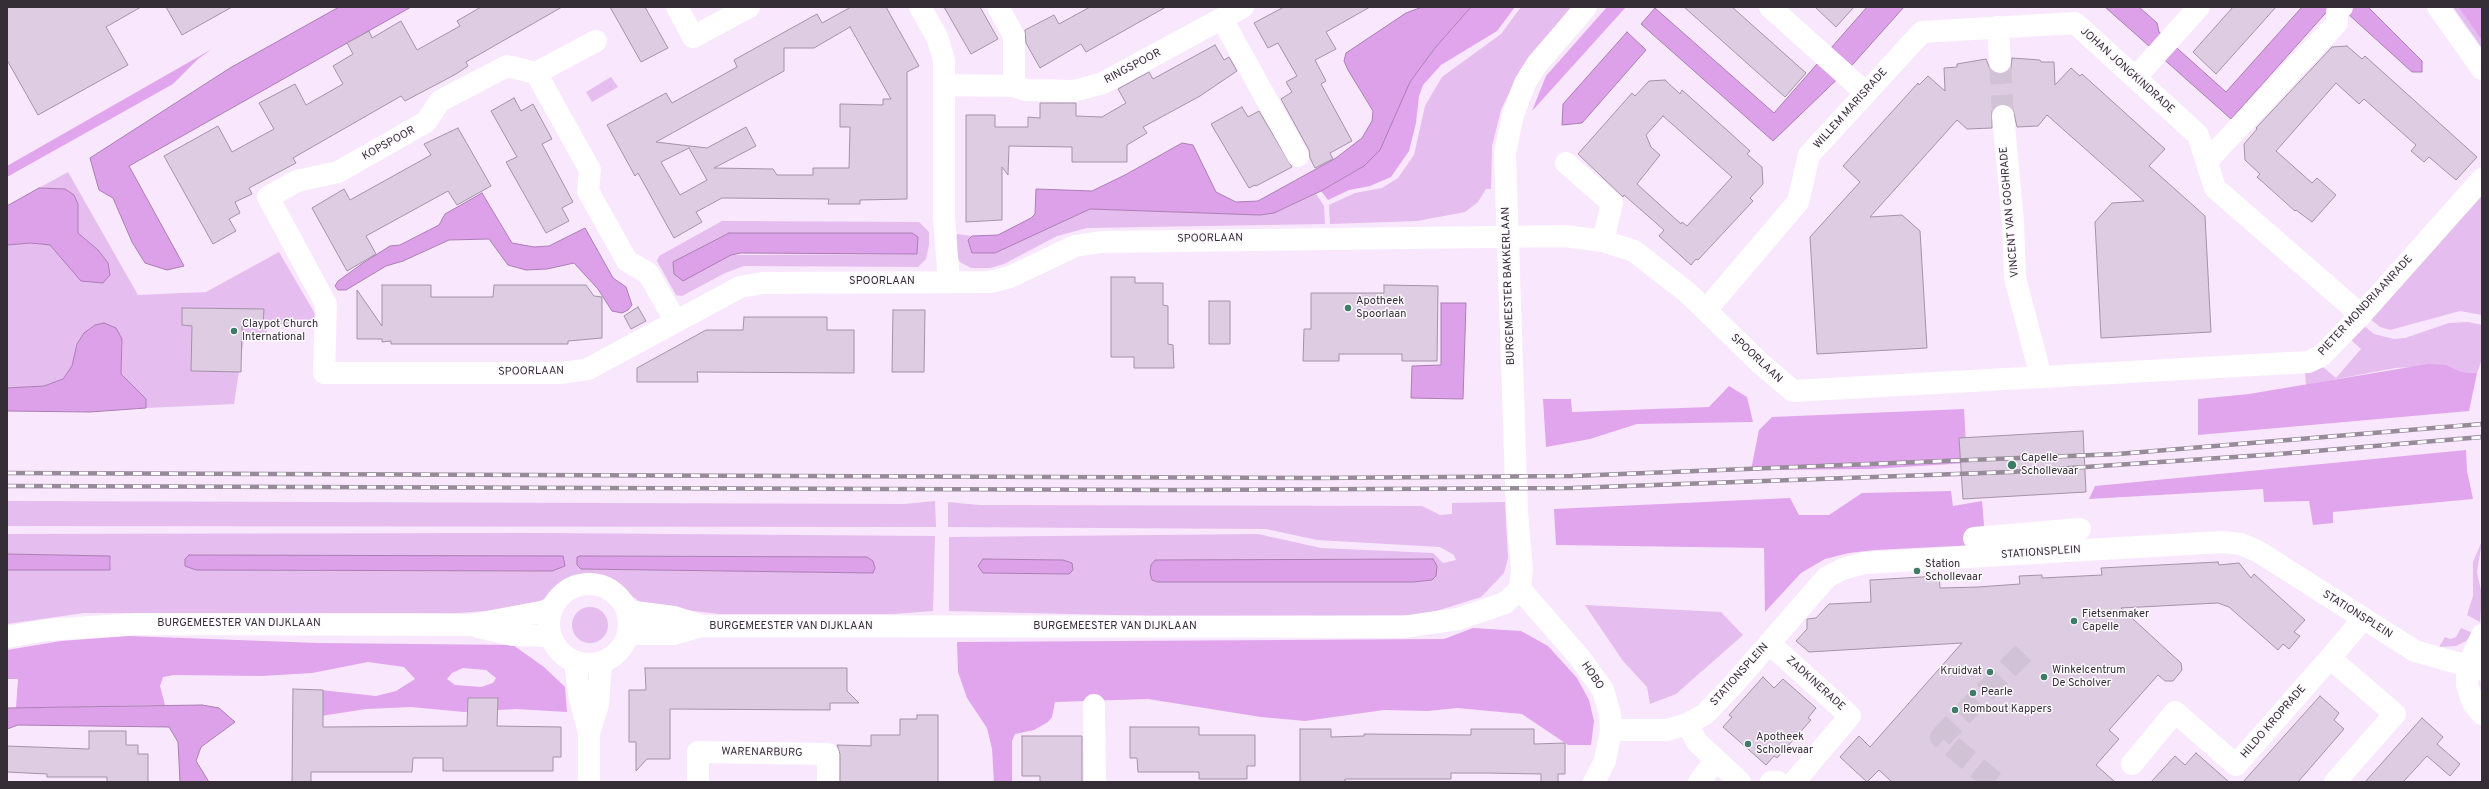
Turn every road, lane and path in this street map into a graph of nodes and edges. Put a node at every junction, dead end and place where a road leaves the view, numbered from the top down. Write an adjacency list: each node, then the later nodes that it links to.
1 (676, 7): 2 (street)
2 (749, 7)
3 (920, 7): 18 (street)
4 (998, 7): 19 (street)
5 (1243, 7): 11 (street, RINGSPOOR)
6 (1586, 7): 27 (street, BURGEMEESTER BAKKERLAAN)
7 (1770, 7): 20 (street)
8 (2199, 7): 17 (street)
9 (2342, 7): 23 (street)
10 (2438, 7): 15 (street)
11 (1222, 19): 19 (street, RINGSPOOR); 22 (street)
12 (1998, 27): 14 (street); 17 (street, JOHAN JONGKINDRADE); 20 (street, WILLEM MARISRADE)
13 (596, 41): 16 (street)
14 (2000, 62)
15 (2482, 69)
16 (536, 73): 26 (street, KOPSPOOR); 32 (street)
17 (2136, 77): 23 (street, JOHAN JONGKINDRADE)
18 (944, 85): 19 (street, RINGSPOOR); 29 (street)
19 (1014, 86)
20 (1866, 93): 30 (street, WILLEM MARISRADE)
21 (2003, 116): 33 (street, VINCENT VAN GOGHRADE)
22 (1298, 156)
23 (2207, 161): 31 (street, JOHAN JONGKINDRADE)
24 (1566, 163): 28 (street)
25 (2482, 179): 31 (street, PIETER MONDRIAANRADE)
26 (287, 233): 32 (street, SPOORLAAN)
27 (1506, 236): 28 (street, SPOORLAAN); 29 (street, SPOORLAAN); 36 (street, BURGEMEESTER BAKKERLAAN)
28 (1603, 241): 30 (street, SPOORLAAN)
29 (948, 282): 32 (street, SPOORLAAN)
30 (1706, 310): 33 (street, SPOORLAAN)
31 (2361, 315): 33 (street, PIETER MONDRIAANRADE)
32 (675, 320)
33 (2041, 377)
34 (2080, 529): 35 (street, STATIONSPLEIN)
35 (1974, 538)
36 (1520, 589): 41 (street, BURGEMEESTER VAN DIJKLAAN); 54 (street, HOBO)
37 (551, 610): 38 (street); 40 (street, BURGEMEESTER VAN DIJKLAAN); 44 (street)
38 (627, 611): 41 (street, BURGEMEESTER VAN DIJKLAAN); 42 (street)
39 (2363, 619): 46 (street, STATIONSPLEIN); 47 (street); 50 (street, STATIONSPLEIN)
40 (471, 625): 44 (street, BURGEMEESTER VAN DIJKLAAN); 45 (street, BURGEMEESTER VAN DIJKLAAN)
41 (702, 626): 42 (street, BURGEMEESTER VAN DIJKLAAN)
42 (628, 634): 49 (street)
43 (2482, 635): 50 (street)
44 (550, 636): 48 (street)
45 (7, 637)
46 (1769, 643): 53 (street, STATIONSPLEIN); 67 (street, ZADKINERADE)
47 (2330, 658): 57 (street, HILDO KROPRADE); 68 (street)
48 (575, 662): 49 (street); 55 (street)
49 (601, 663): 55 (street)
50 (2475, 669): 52 (street)
51 (1094, 705): 61 (street)
52 (2482, 714)
53 (1686, 724): 54 (street, STATIONSPLEIN); 56 (street)
54 (1611, 730): 62 (street, HOBO)
55 (589, 733): 58 (street)
56 (1715, 761): 63 (street); 64 (street)
57 (2132, 764)
58 (589, 782)
59 (698, 782): 60 (street, WARENARBURG)
60 (828, 782)
61 (1095, 782)
62 (1594, 782)
63 (1699, 782)
64 (1740, 782)
65 (1771, 782): 66 (street)
66 (1778, 782)
67 (1794, 782)
68 (2335, 782)

